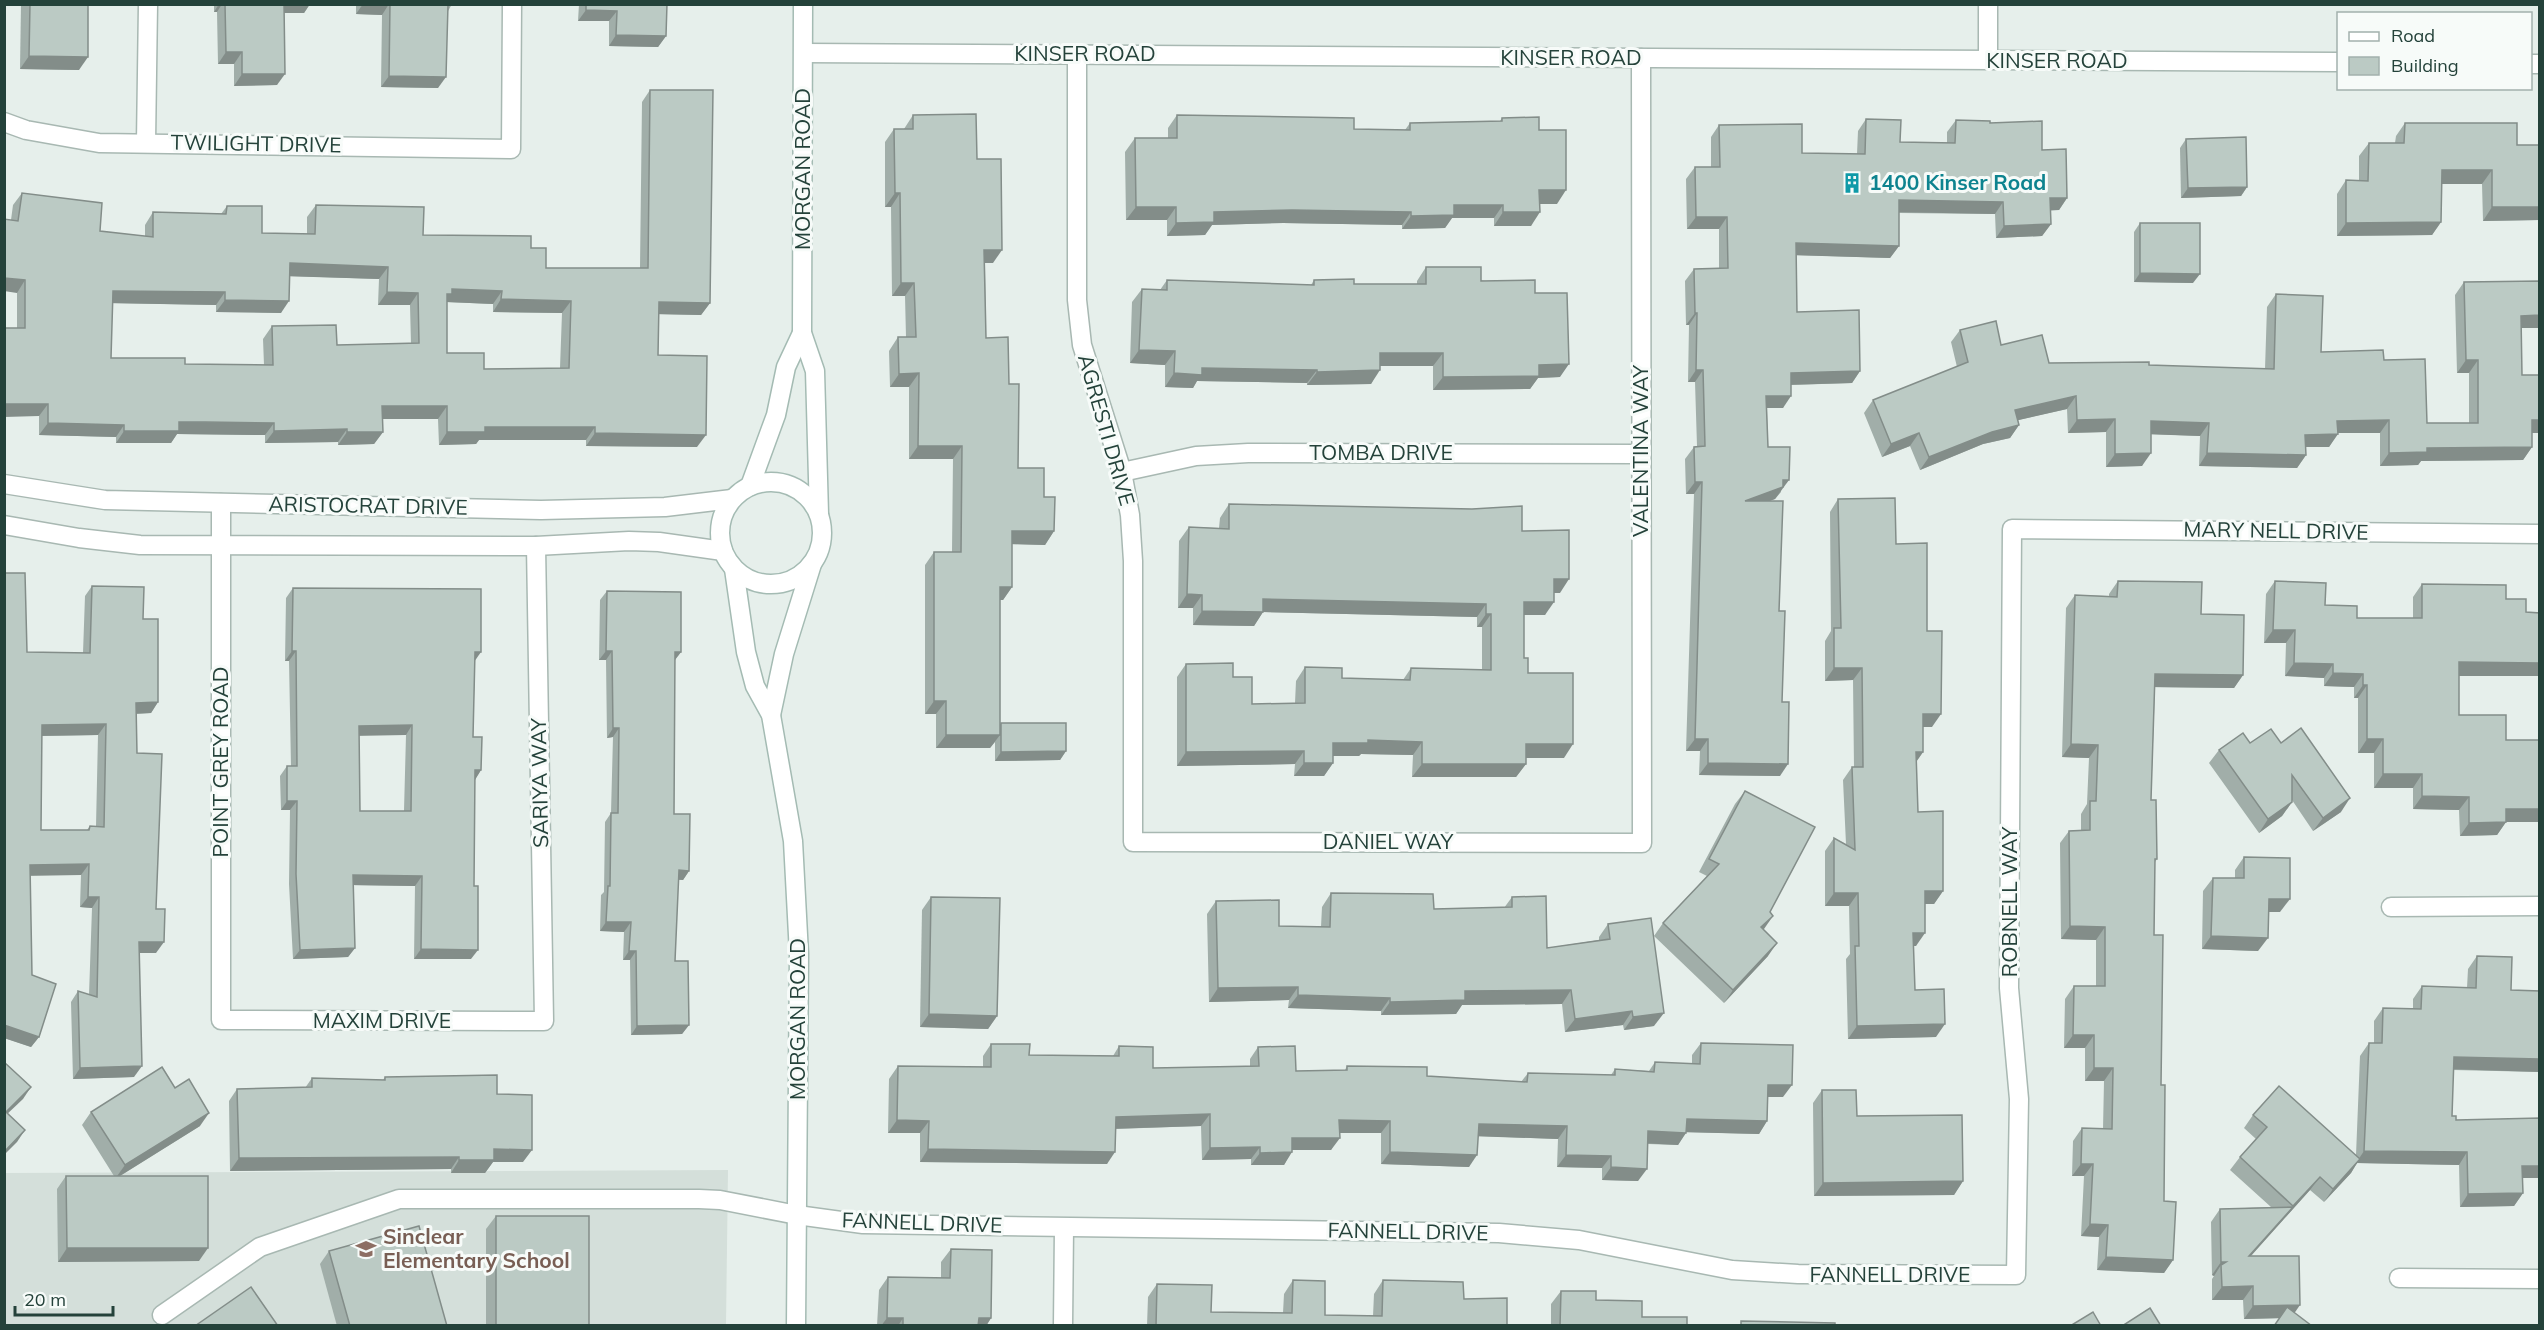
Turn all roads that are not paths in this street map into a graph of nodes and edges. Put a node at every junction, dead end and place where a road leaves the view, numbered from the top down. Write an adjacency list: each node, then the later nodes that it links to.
1 (148, 4): 11 (street)
2 (512, 4): 11 (street, TWILIGHT DRIVE)
3 (803, 4): 5 (street, MORGAN ROAD)
4 (1988, 4): 8 (street)
5 (804, 53): 6 (street, KINSER ROAD); 12 (street, MORGAN ROAD)
6 (1077, 54): 7 (street, KINSER ROAD); 14 (street, AGRESTI DRIVE)
7 (1641, 58): 8 (street, KINSER ROAD); 13 (street, VALENTINA WAY)
8 (1988, 60): 9 (street, KINSER ROAD)
9 (2337, 62)
10 (4, 122): 11 (street, TWILIGHT DRIVE)
11 (146, 142)
12 (802, 333): 16 (street, MORGAN ROAD); 19 (street, MORGAN ROAD)
13 (1641, 454): 14 (street, TOMBA DRIVE); 30 (street, VALENTINA WAY)
14 (1122, 472): 29 (street, AGRESTI DRIVE)
15 (4, 484): 18 (street, ARISTOCRAT DRIVE)
16 (750, 486): 17 (street); 19 (street)
17 (732, 499): 18 (street, ARISTOCRAT DRIVE); 25 (street)
18 (220, 503): 23 (street, POINT GREY ROAD)
19 (819, 514): 26 (street)
20 (4, 525): 23 (street, ARISTOCRAT DRIVE)
21 (2012, 529): 22 (street, MARY NELL DRIVE); 37 (street, ROBNELL WAY)
22 (2540, 534)
23 (220, 545): 24 (street, ARISTOCRAT DRIVE); 33 (street, POINT GREY ROAD)
24 (536, 546): 25 (street, ARISTOCRAT DRIVE); 34 (street, SARIYA WAY)
25 (723, 551): 27 (street)
26 (813, 561): 27 (street); 28 (street, MORGAN ROAD)
27 (735, 569): 28 (street, MORGAN ROAD)
28 (771, 715): 35 (street, MORGAN ROAD)
29 (1133, 842): 30 (street, DANIEL WAY)
30 (1642, 843)
31 (2540, 906): 32 (street)
32 (2391, 907)
33 (221, 1020): 34 (street, MAXIM DRIVE)
34 (544, 1021)
35 (797, 1215): 36 (street, FANNELL DRIVE); 40 (street, FANNELL DRIVE); 41 (street, MORGAN ROAD)
36 (1064, 1228): 37 (street, FANNELL DRIVE); 42 (street)
37 (2016, 1275)
38 (2399, 1278): 39 (street)
39 (2540, 1279)
40 (162, 1315)
41 (796, 1326)
42 (1063, 1326)

